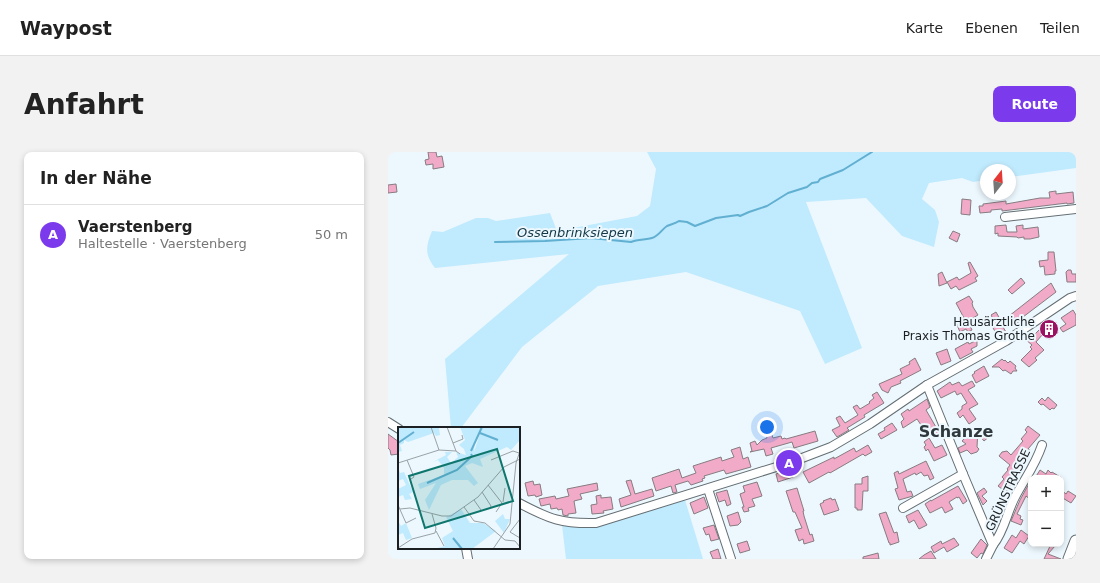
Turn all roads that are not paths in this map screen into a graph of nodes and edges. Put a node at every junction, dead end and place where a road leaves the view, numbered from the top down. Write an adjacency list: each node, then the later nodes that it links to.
1 (1076, 209): 2 (street)
2 (1005, 217)
3 (1076, 296): 4 (street)
4 (928, 385): 8 (street, GRÜNSTRASSE); 9 (street)
5 (388, 422): 6 (street)
6 (398, 428)
7 (1042, 445): 13 (street, GRÜNSTRASSE)
8 (963, 474): 11 (street); 13 (street, GRÜNSTRASSE)
9 (708, 489): 10 (street); 16 (street)
10 (520, 504)
11 (903, 508)
12 (1076, 541): 18 (main road)
13 (993, 545): 17 (street, GRÜNSTRASSE)
14 (466, 549): 15 (street)
15 (468, 559)
16 (731, 559)
17 (986, 559)
18 (1069, 559)

